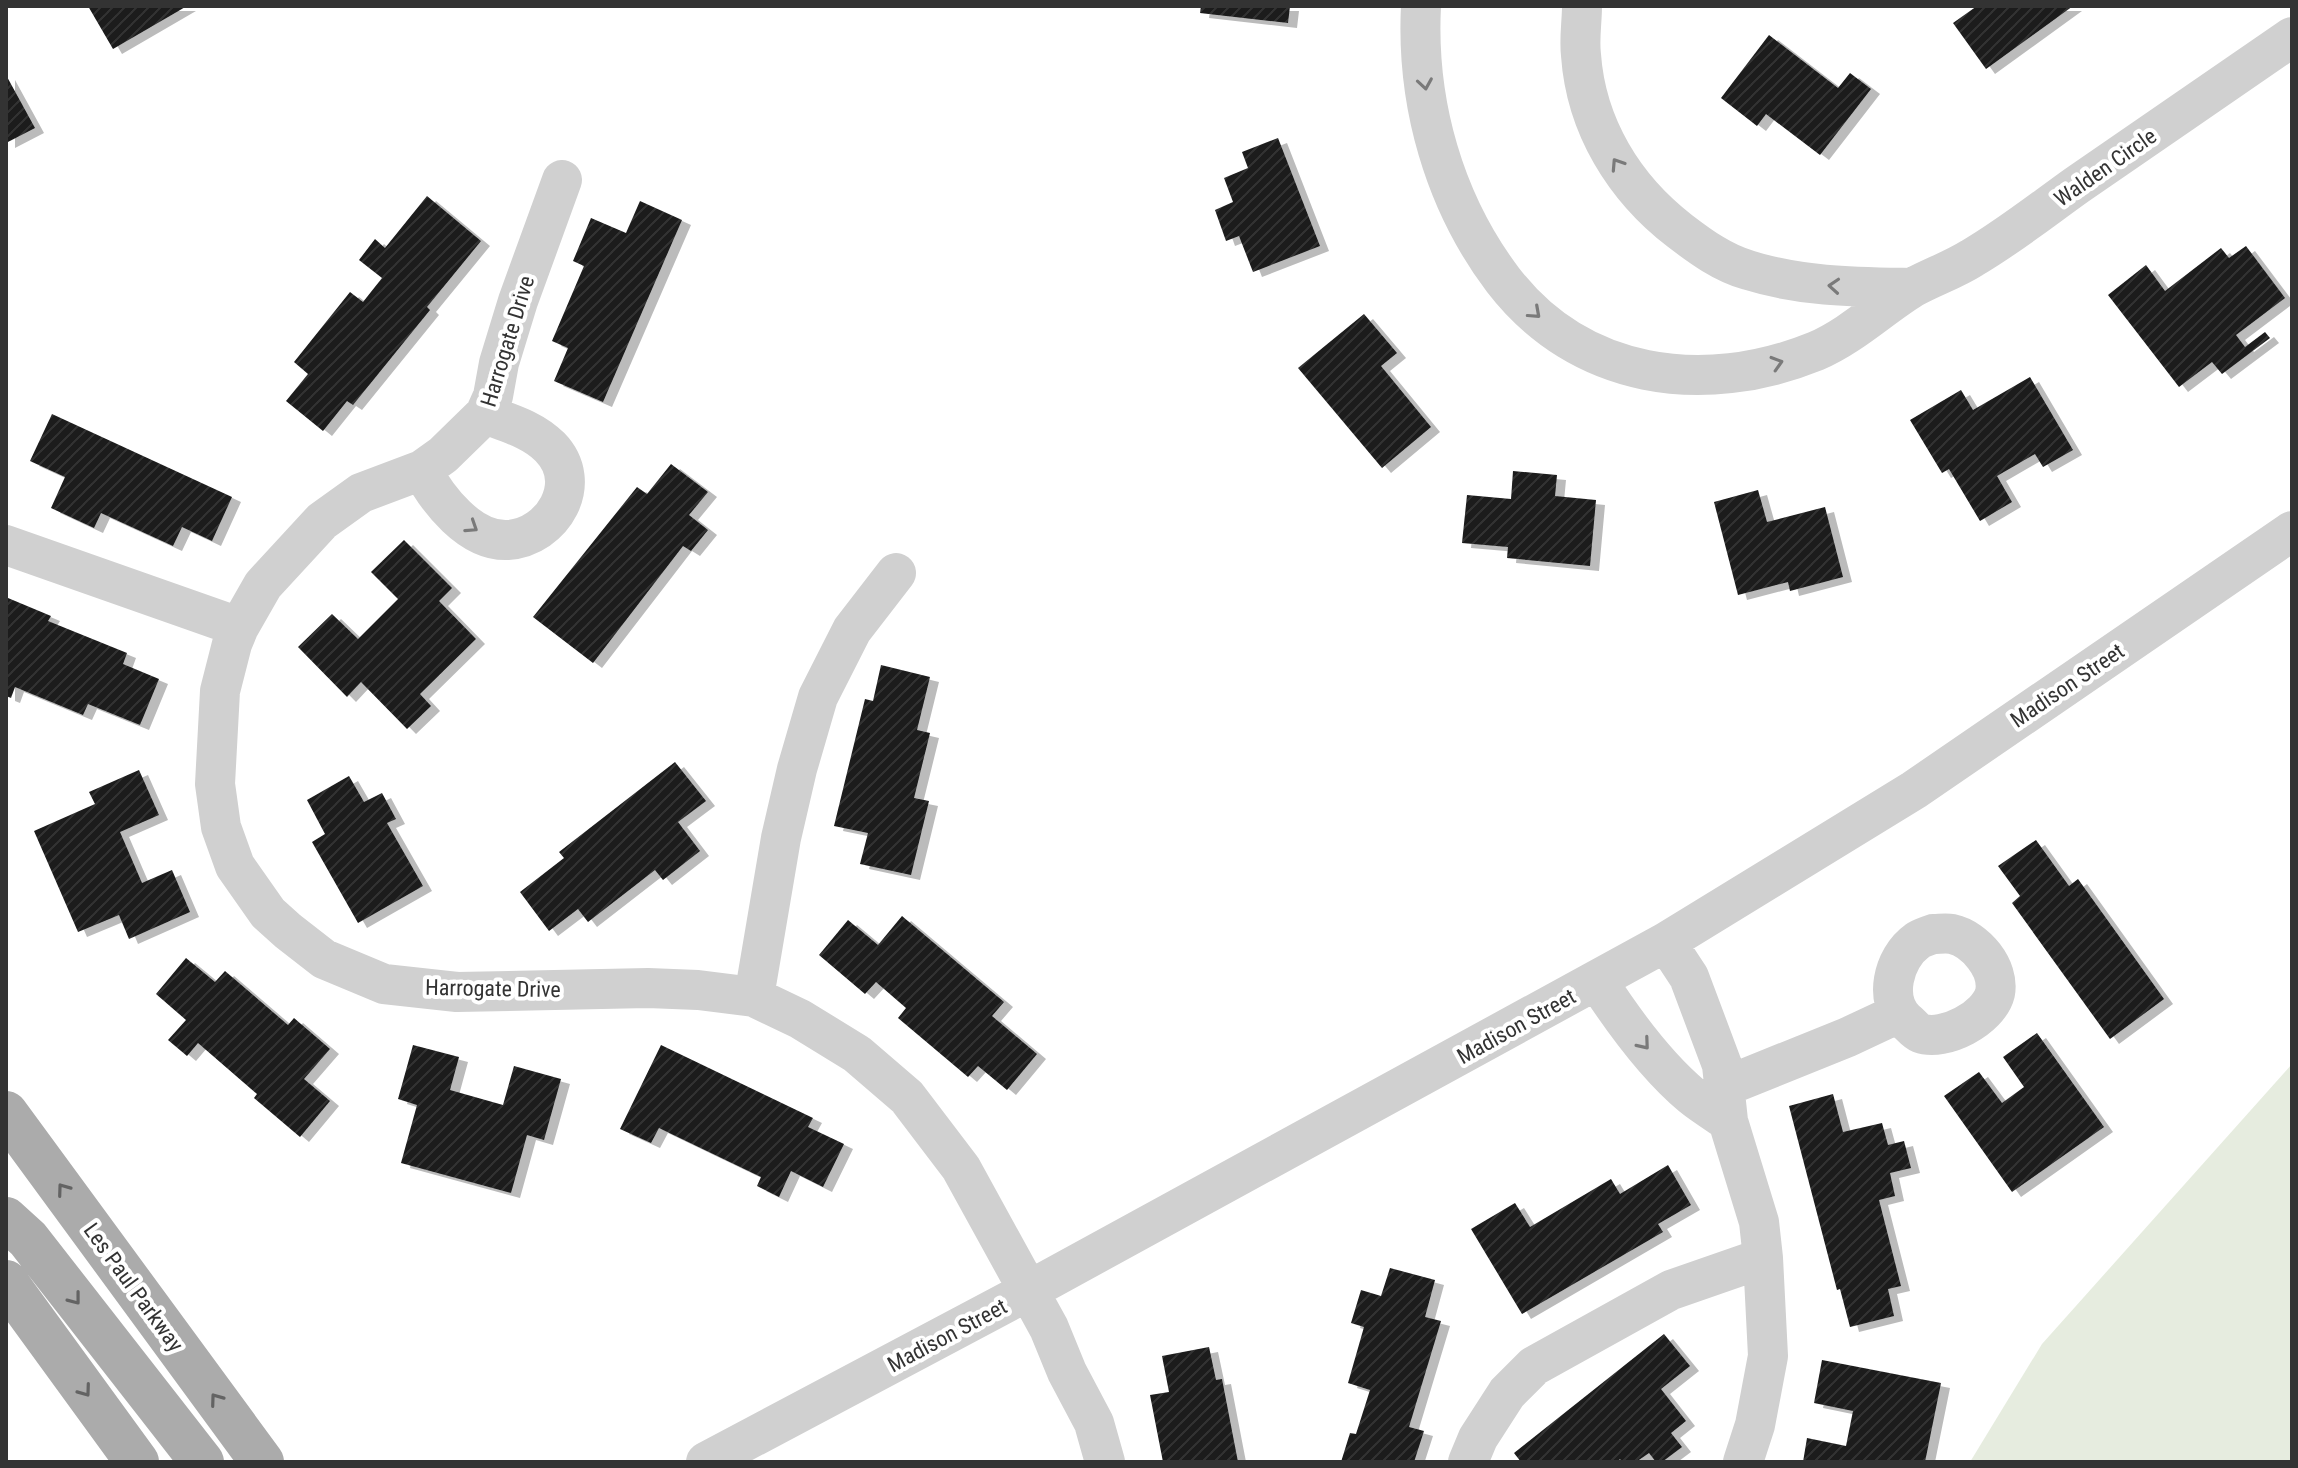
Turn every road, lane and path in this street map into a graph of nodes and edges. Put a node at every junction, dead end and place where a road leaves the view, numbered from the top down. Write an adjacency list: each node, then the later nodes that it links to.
1 (1421, 6): 5 (street, Walden Circle, one-way to 5)
2 (1582, 6): 5 (street, Walden Circle, one-way to 2)
3 (2292, 37): 5 (street, Walden Circle)
4 (562, 180): 6 (street, Harrogate Drive)
5 (1912, 288)
6 (485, 414): 7 (street, Harrogate Drive); 7 (street, one-way to 6)
7 (422, 470): 11 (street, Harrogate Drive)
8 (2292, 531): 12 (street, Madison Street)
9 (6, 545): 11 (street)
10 (896, 573): 14 (street)
11 (239, 627): 14 (street, Harrogate Drive)
12 (1666, 942): 13 (street, Madison Street); 16 (street)
13 (1598, 982): 16 (street, one-way to 16); 21 (street, Madison Street)
14 (754, 997): 21 (street, Harrogate Drive)
15 (1897, 1014): 16 (street)
16 (1726, 1104): 19 (street)
17 (6, 1113): 24 (main road, Les Paul Parkway, one-way to 17)
18 (6, 1219): 23 (main road, one-way to 23)
19 (1763, 1258): 27 (street); 28 (street)
20 (6, 1282): 22 (main road, one-way to 22)
21 (1028, 1291): 25 (street, Madison Street); 26 (street, Harrogate Drive)
22 (128, 1454)
23 (202, 1462)
24 (262, 1462)
25 (706, 1462)
26 (1105, 1462)
27 (1468, 1462)
28 (1743, 1462)

